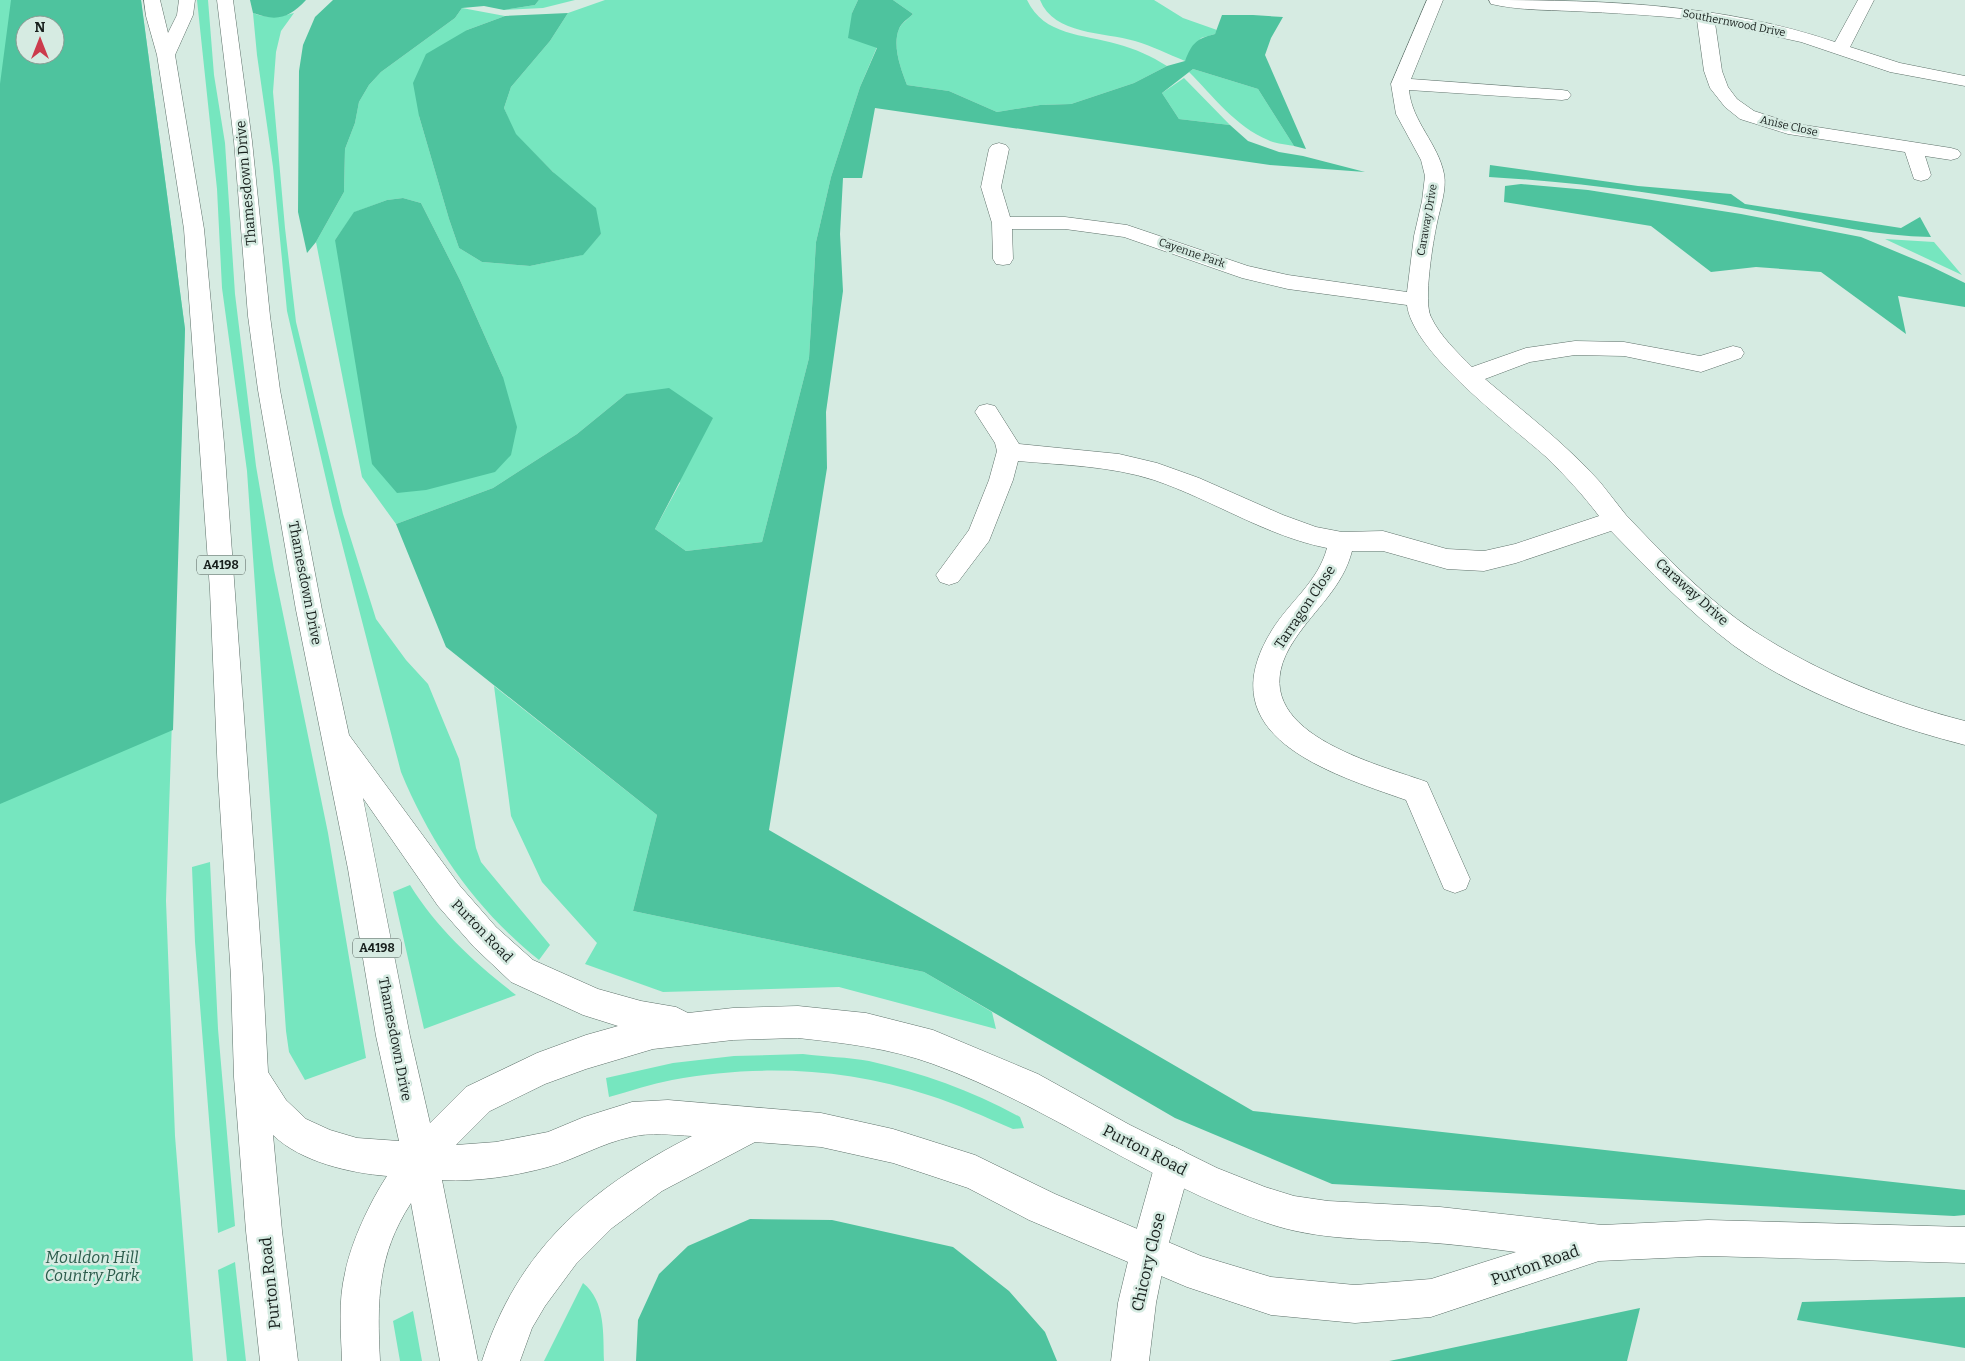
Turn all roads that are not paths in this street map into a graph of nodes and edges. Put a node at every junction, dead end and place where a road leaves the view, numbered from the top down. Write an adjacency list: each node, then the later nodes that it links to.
1 (152, 0): 9 (main road, A4198)
2 (187, 0): 9 (main road)
3 (225, 0): 28 (main road, Thamesdown Drive / A4198)
4 (1435, 0): 11 (main road, Caraway Drive)
5 (1497, 0): 7 (main road, Southernwood Drive)
6 (1866, 0): 8 (main road)
7 (1705, 16): 8 (main road, Southernwood Drive); 13 (main road, Anise Close)
8 (1840, 49): 10 (main road, Southernwood Drive)
9 (166, 55): 31 (main road, A4198)
10 (1965, 81)
11 (1400, 84): 12 (main road); 19 (main road, Caraway Drive)
12 (1562, 95)
13 (1913, 148): 15 (main road, Anise Close); 16 (main road)
14 (999, 149): 17 (main road)
15 (1951, 154)
16 (1921, 176)
17 (1002, 223): 18 (main road); 19 (main road, Cayenne Park)
18 (1003, 259)
19 (1416, 300): 21 (main road, Caraway Drive)
20 (1733, 353): 21 (main road)
21 (1468, 377): 24 (main road, Caraway Drive)
22 (987, 412): 23 (main road)
23 (1009, 451): 25 (main road); 26 (main road)
24 (1616, 520): 25 (main road); 27 (main road, Caraway Drive)
25 (1342, 542): 29 (main road, Tarragon Close)
26 (949, 576)
27 (1965, 733)
28 (335, 735): 30 (main road, Purton Road); 33 (main road, Thamesdown Drive / A4198)
29 (1455, 879)
30 (700, 1028): 33 (main road, Purton Road); 34 (main road, Purton Road)
31 (251, 1077): 33 (main road, Purton Road); 38 (main road, Purton Road)
32 (751, 1125): 33 (main road, Purton Road); 37 (main road, Purton Road); 41 (main road)
33 (421, 1161): 39 (main road, Purton Road); 40 (main road)
34 (1173, 1164): 35 (main road, Purton Road); 37 (main road, Chicory Close)
35 (1602, 1242): 36 (main road, Purton Road); 37 (main road, Purton Road)
36 (1965, 1245)
37 (1148, 1253): 42 (main road, Chicory Close)
38 (279, 1361)
39 (362, 1361)
40 (459, 1361)
41 (501, 1361)
42 (1130, 1361)

